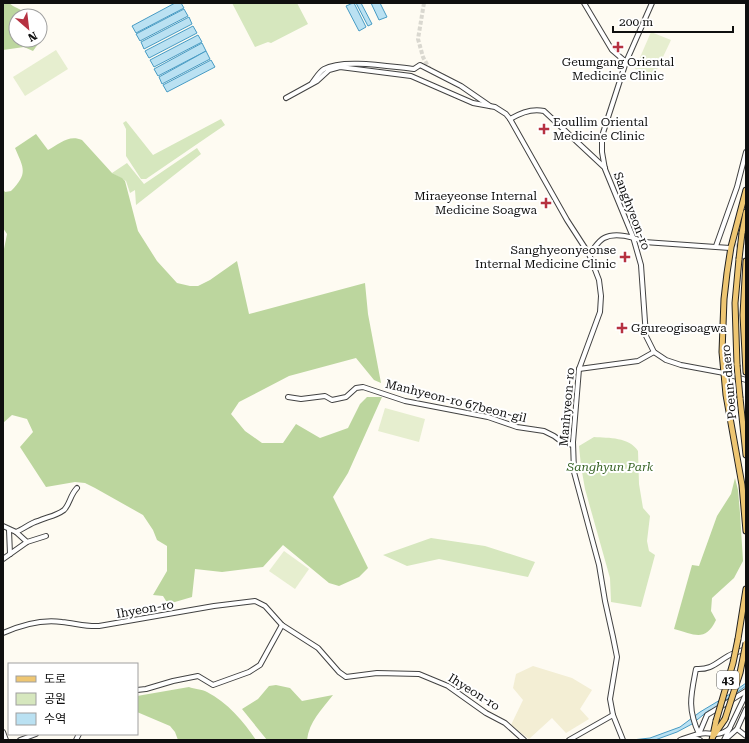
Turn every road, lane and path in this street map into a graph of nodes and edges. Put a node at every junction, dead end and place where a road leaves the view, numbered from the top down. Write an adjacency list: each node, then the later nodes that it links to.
1 (584, 3): 3 (street)
2 (652, 3): 3 (street, Sanghyeon-ro)
3 (626, 62): 9 (street, Sanghyeon-ro)
4 (311, 84): 5 (street); 6 (street); 6 (street)
5 (286, 98)
6 (490, 106): 7 (street, Manhyeon-ro)
7 (510, 119): 9 (street); 15 (street, Manhyeon-ro)
8 (746, 152): 13 (street)
9 (605, 169): 12 (street, Sanghyeon-ro)
10 (746, 190): 21 (main road)
11 (746, 212): 25 (main road, Poeun-daero, bridge)
12 (633, 237): 13 (street); 15 (street); 17 (street, Sanghyeon-ro)
13 (716, 246): 14 (street)
14 (730, 248)
15 (589, 254): 19 (street, Manhyeon-ro)
16 (746, 261): 18 (main road, Poeun-daero)
17 (654, 352): 19 (street); 21 (street)
18 (746, 366): 20 (main road, Poeun-daero)
19 (579, 369): 24 (street, Manhyeon-ro)
20 (746, 372)
21 (724, 373): 22 (street); 29 (main road)
22 (746, 380)
23 (288, 397): 24 (street, Manhyeon-ro 67beon-gil)
24 (573, 445): 44 (street, Manhyeon-ro)
25 (746, 455)
26 (77, 488): 30 (street)
27 (3, 526): 28 (street)
28 (9, 530): 30 (street); 33 (street)
29 (746, 531)
30 (16, 532): 32 (street)
31 (46, 536): 32 (street)
32 (27, 542): 33 (street)
33 (10, 554): 34 (street)
34 (3, 559)
35 (746, 589): 51 (main road, 43, bridge)
36 (282, 625): 37 (street, Ihyeon-ro); 40 (street); 55 (street, Ihyeon-ro)
37 (3, 632)
38 (746, 643): 51 (main road, 43, bridge)
39 (746, 649): 48 (street)
40 (138, 690)
41 (746, 691): 48 (street)
42 (746, 694): 45 (street)
43 (746, 709): 46 (street)
44 (613, 715): 52 (street, Manhyeon-ro); 56 (street)
45 (730, 728): 51 (street); 59 (street)
46 (737, 729): 50 (street); 59 (street)
47 (3, 732): 53 (street)
48 (699, 734): 51 (street); 57 (street)
49 (33, 735): 54 (street)
50 (746, 736)
51 (713, 738)
52 (622, 739)
53 (6, 740)
54 (20, 740)
55 (524, 740)
56 (569, 740)
57 (681, 740): 58 (street)
58 (700, 740)
59 (724, 740)

